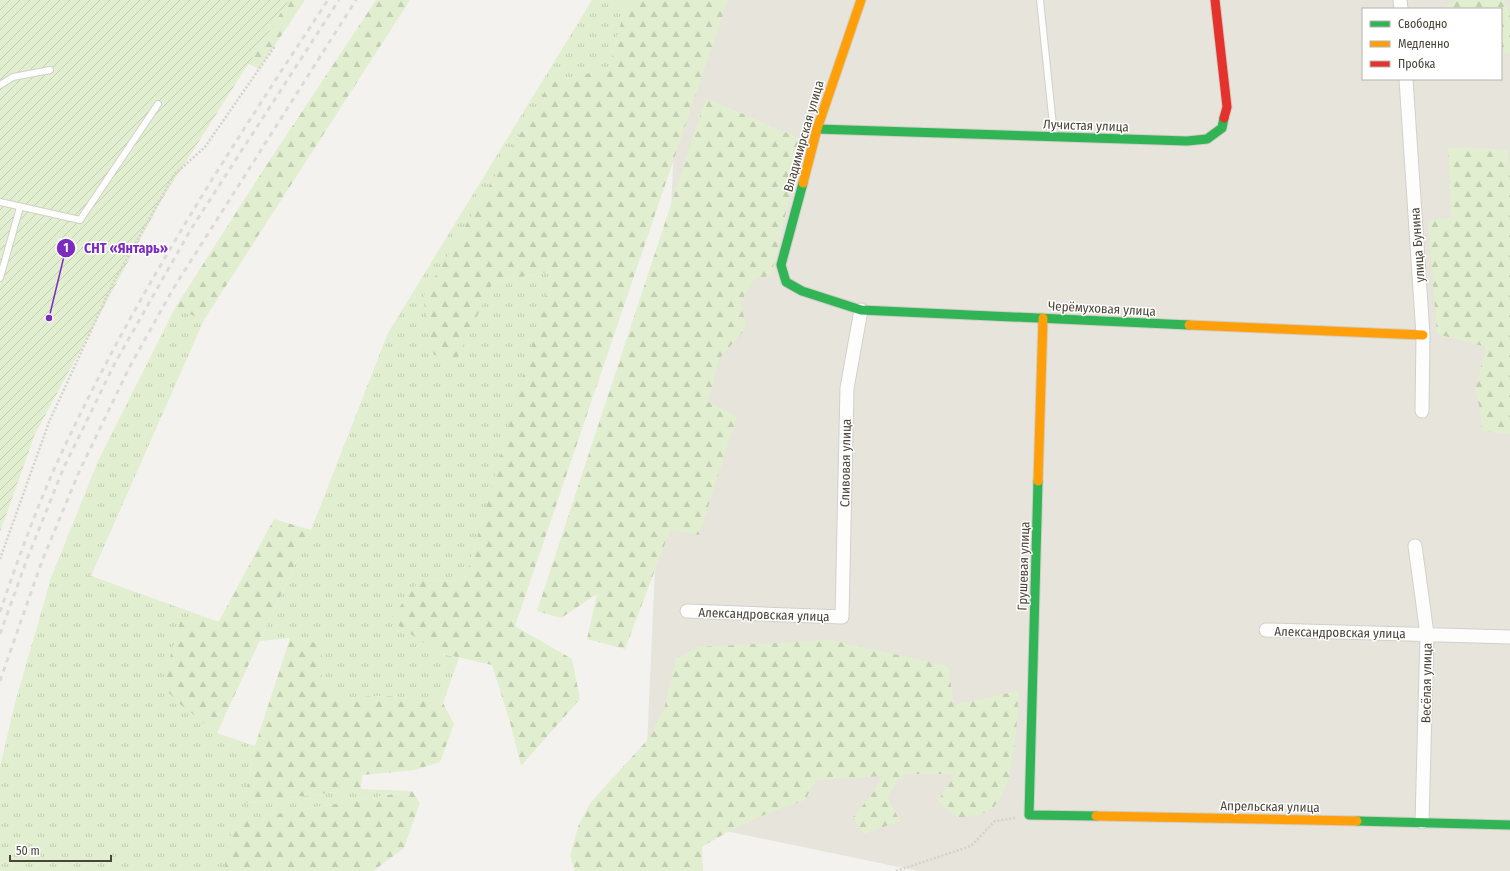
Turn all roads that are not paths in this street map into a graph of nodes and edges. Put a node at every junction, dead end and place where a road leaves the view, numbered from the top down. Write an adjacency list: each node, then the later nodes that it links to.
1 (861, 0): 8 (street, Владимирская улица)
2 (1040, 0): 9 (lane)
3 (1215, 0): 9 (street, Лучистая улица)
4 (50, 70): 6 (lane)
5 (1406, 80): 16 (street, улица Бунина)
6 (0, 85)
7 (158, 104): 11 (lane)
8 (817, 129): 9 (street, Лучистая улица); 13 (street, Владимирская улица)
9 (1055, 137)
10 (0, 202): 11 (lane)
11 (20, 207): 12 (lane)
12 (0, 278)
13 (786, 282): 14 (street, Черёмуховая улица)
14 (861, 310): 15 (street, Черёмуховая улица); 20 (street, Сливовая улица)
15 (1043, 318): 16 (street, Черёмуховая улица); 24 (street, Грушевая улица)
16 (1423, 335): 17 (street, улица Бунина)
17 (1422, 411)
18 (1415, 546): 22 (street, Весёлая улица)
19 (687, 611): 20 (street, Александровская улица)
20 (842, 617)
21 (1266, 630): 22 (street, Александровская улица)
22 (1427, 634): 23 (street, Александровская улица); 25 (street, Весёлая улица)
23 (1510, 637)
24 (1029, 815): 25 (street, Апрельская улица)
25 (1422, 822): 26 (street, Апрельская улица)
26 (1510, 825)

